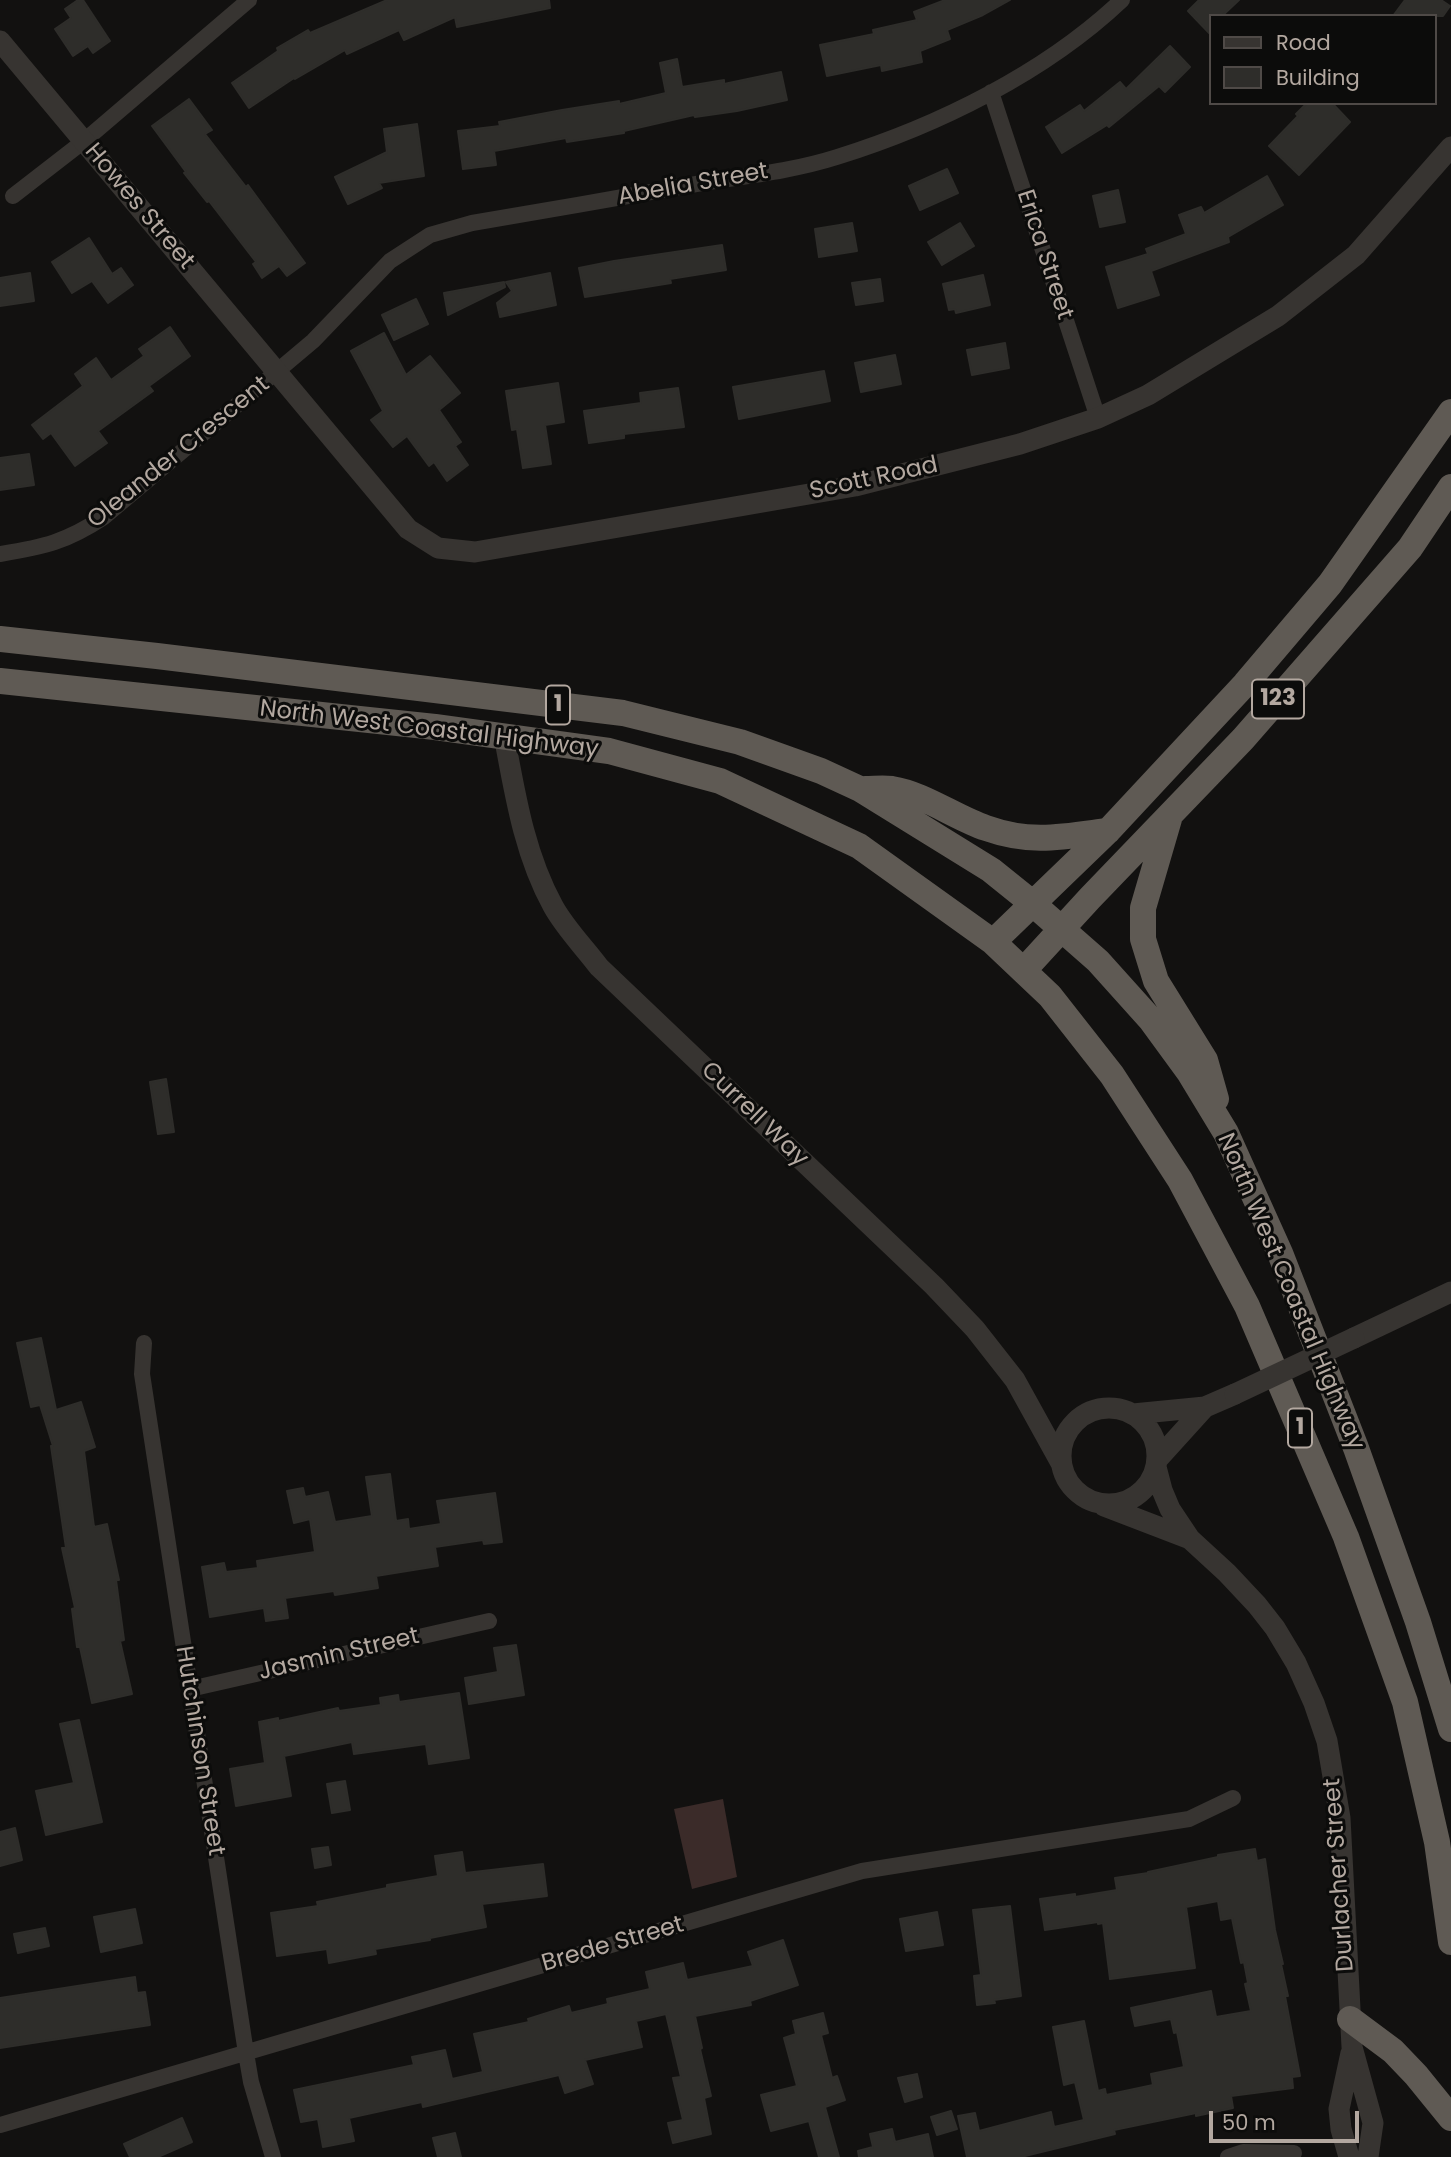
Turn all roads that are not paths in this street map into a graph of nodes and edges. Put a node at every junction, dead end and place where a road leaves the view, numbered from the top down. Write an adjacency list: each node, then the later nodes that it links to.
1 (249, 0): 5 (street)
2 (1122, 0): 4 (street, Abelia Street)
3 (0, 41): 5 (street, Howes Street)
4 (991, 92): 8 (street, Abelia Street); 10 (street, Erica Street)
5 (84, 141): 7 (street); 8 (street, Howes Street)
6 (1451, 147): 10 (street, Scott Road)
7 (13, 196)
8 (276, 373): 10 (street, Scott Road); 12 (street, Oleander Crescent)
9 (1451, 412): 18 (highway, 123)
10 (1098, 418)
11 (1451, 487): 17 (highway, 123)
12 (0, 554)
13 (0, 639): 16 (highway, North West Coastal Highway / 1)
14 (0, 681): 15 (highway, North West Coastal Highway / 1)
15 (504, 735): 21 (highway, North West Coastal Highway / 1); 29 (street, Currell Way)
16 (860, 789): 18 (highway); 19 (highway, North West Coastal Highway / 1)
17 (1171, 814): 20 (highway, 123); 23 (highway)
18 (1108, 831): 19 (highway, 123)
19 (1032, 903): 20 (highway, North West Coastal Highway / 1); 21 (highway, 123)
20 (1062, 929): 22 (highway, 123); 23 (highway, North West Coastal Highway / 1)
21 (993, 942): 22 (highway, North West Coastal Highway / 1)
22 (1024, 970): 36 (highway, North West Coastal Highway / 1)
23 (1226, 1133): 34 (highway, North West Coastal Highway / 1)
24 (1451, 1292): 26 (street, bridge)
25 (144, 1343): 33 (street, Hutchinson Street)
26 (1205, 1407): 27 (street); 28 (street)
27 (1133, 1414): 28 (street); 29 (street)
28 (1157, 1463): 30 (street); 31 (street, Durlacher Street)
29 (1062, 1465): 30 (street)
30 (1098, 1503): 31 (street, Durlacher Street)
31 (1190, 1539): 37 (street, Durlacher Street)
32 (489, 1621): 33 (street, Jasmin Street)
33 (190, 1689): 39 (street, Hutchinson Street)
34 (1451, 1728)
35 (1233, 1798): 39 (street, Brede Street)
36 (1451, 1942)
37 (1350, 2019): 38 (street, Durlacher Street); 40 (highway)
38 (1352, 2047): 45 (street, Durlacher Street); 46 (street, Durlacher Street)
39 (246, 2053): 41 (street, Brede Street); 43 (street, Hutchinson Street)
40 (1451, 2118)
41 (0, 2125)
42 (1294, 2153): 44 (street)
43 (273, 2157)
44 (1227, 2157)
45 (1349, 2157)
46 (1368, 2157)

